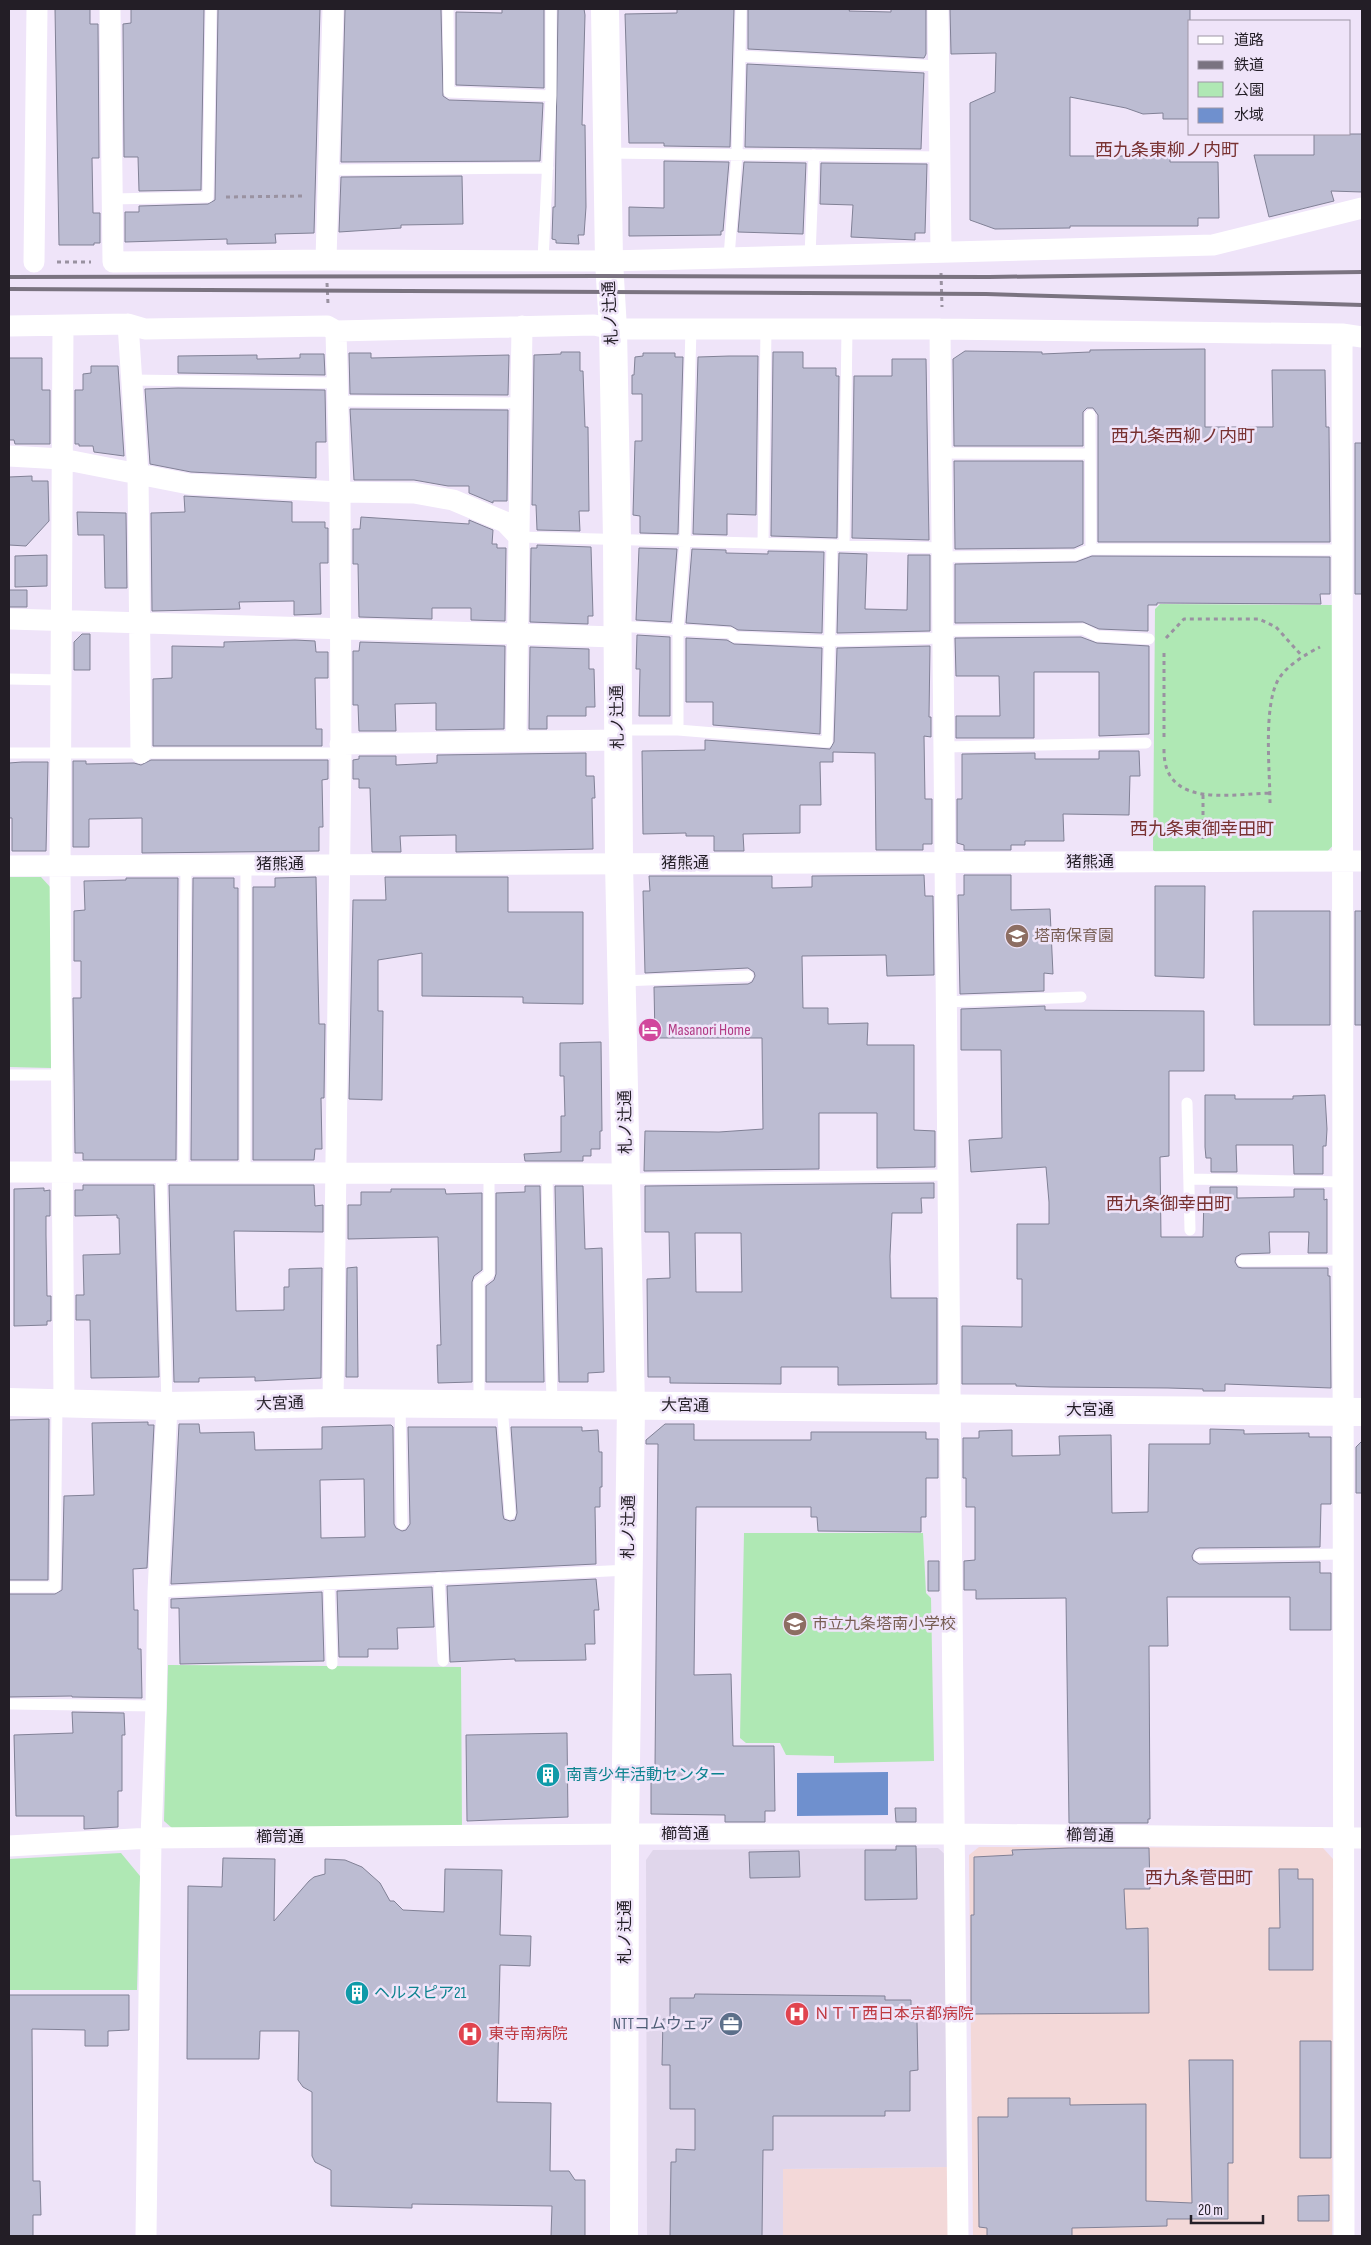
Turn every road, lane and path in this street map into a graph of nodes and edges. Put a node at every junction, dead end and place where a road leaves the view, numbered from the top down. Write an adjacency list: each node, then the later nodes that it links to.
1 (38, 9): 29 (street)
2 (110, 9): 21 (street)
3 (211, 9): 20 (lane)
4 (333, 9): 18 (street)
5 (448, 9): 12 (lane)
6 (551, 9): 12 (lane)
7 (605, 9): 13 (street, 札ノ辻通)
8 (741, 9): 10 (lane)
9 (938, 9): 11 (street)
10 (740, 56): 11 (lane); 14 (lane)
11 (939, 66): 16 (street)
12 (551, 96): 17 (lane)
13 (607, 153): 14 (lane); 28 (street, 札ノ辻通)
14 (737, 153): 15 (lane); 25 (lane)
15 (814, 154): 16 (lane); 24 (lane)
16 (940, 157): 23 (street)
17 (548, 168): 18 (lane); 27 (lane)
18 (329, 170): 19 (street)
19 (328, 196): 20 (path); 26 (street)
20 (208, 197): 21 (lane)
21 (112, 199): 30 (street)
22 (1362, 208): 23 (street)
23 (941, 252): 24 (street); 31 (path)
24 (810, 256): 25 (street)
25 (729, 258): 28 (street)
26 (326, 260): 27 (street); 30 (street)
27 (543, 260): 28 (street)
28 (608, 260): 37 (street, 札ノ辻通)
29 (34, 262): 30 (path)
30 (113, 262)
31 (941, 319): 36 (street); 41 (street); 46 (street)
32 (128, 324): 34 (street); 40 (street); 42 (street)
33 (9, 326): 34 (street)
34 (63, 326): 49 (street)
35 (522, 326): 37 (street); 40 (street); 44 (street)
36 (847, 328): 39 (street); 57 (lane)
37 (612, 329): 38 (street); 53 (street, 札ノ辻通)
38 (691, 329): 39 (street); 54 (lane)
39 (766, 329): 55 (lane)
40 (336, 331): 43 (street)
41 (1352, 336): 59 (street)
42 (132, 380): 43 (lane); 50 (street)
43 (337, 392): 44 (lane); 51 (street)
44 (521, 403): 52 (street)
45 (1090, 415): 47 (lane)
46 (941, 453): 47 (lane); 60 (street)
47 (1089, 454): 58 (lane)
48 (9, 456): 49 (street)
49 (62, 459): 50 (street); 62 (street)
50 (138, 474): 51 (street); 63 (street)
51 (340, 492): 52 (street); 64 (street)
52 (519, 537): 53 (lane); 67 (street)
53 (617, 540): 54 (lane); 66 (street, 札ノ辻通)
54 (685, 541): 55 (lane); 65 (lane)
55 (763, 543): 56 (lane)
56 (832, 545): 57 (lane); 70 (lane)
57 (844, 545): 60 (lane)
58 (1091, 549): 59 (lane); 60 (lane)
59 (1342, 550): 71 (street)
60 (942, 552): 68 (street)
61 (9, 619): 62 (street)
62 (61, 620): 63 (street); 74 (street)
63 (140, 622): 64 (street); 83 (street)
64 (340, 628): 67 (street); 80 (street)
65 (678, 631): 66 (lane); 70 (lane); 75 (lane)
66 (617, 632): 67 (street); 76 (street, 札ノ辻通)
67 (518, 633): 77 (street)
68 (943, 634): 69 (lane); 70 (lane); 79 (street)
69 (1149, 639)
70 (829, 640): 75 (lane)
71 (1342, 640): 72 (path); 89 (street)
72 (1302, 656): 84 (path); 85 (path)
73 (9, 679): 74 (lane)
74 (61, 680): 82 (street)
75 (678, 730): 76 (lane)
76 (619, 735): 77 (street); 90 (street, 札ノ辻通)
77 (516, 740): 80 (street)
78 (1146, 743): 79 (lane)
79 (944, 747): 87 (street)
80 (340, 748): 83 (lane); 92 (street)
81 (9, 753): 82 (lane)
82 (60, 753): 83 (lane); 93 (street)
83 (141, 753)
84 (1270, 793): 85 (path); 86 (path)
85 (1203, 795): 88 (path)
86 (1270, 804)
87 (945, 862): 88 (street, 猪熊通); 90 (street, 猪熊通); 99 (street)
88 (1203, 862): 89 (street, 猪熊通)
89 (1352, 862): 114 (street)
90 (620, 863): 92 (street, 猪熊通); 97 (street, 札ノ辻通)
91 (246, 864): 92 (street, 猪熊通); 94 (street, 猪熊通); 107 (lane)
92 (339, 864): 108 (street)
93 (60, 865): 94 (street, 猪熊通); 95 (street, 猪熊通); 101 (street)
94 (186, 865): 106 (lane)
95 (9, 866)
96 (748, 976): 97 (lane)
97 (622, 981): 112 (street, 札ノ辻通)
98 (1081, 997): 99 (lane)
99 (946, 1002): 111 (street)
100 (9, 1075): 101 (lane)
101 (62, 1075): 104 (street)
102 (1187, 1103): 113 (lane)
103 (9, 1172): 104 (street)
104 (62, 1172): 105 (street); 119 (street)
105 (161, 1173): 106 (street); 124 (lane)
106 (183, 1173): 107 (street)
107 (245, 1174): 108 (street)
108 (336, 1174): 109 (street); 120 (street)
109 (489, 1174): 110 (street); 122 (lane)
110 (547, 1174): 112 (street); 123 (lane)
111 (948, 1175): 112 (lane); 126 (street)
112 (627, 1176): 125 (street, 札ノ辻通)
113 (1189, 1179): 114 (lane); 115 (lane)
114 (1343, 1182): 116 (street)
115 (1190, 1230)
116 (1343, 1260): 117 (lane); 127 (street)
117 (1242, 1261)
118 (9, 1402): 119 (street, 大宮通)
119 (61, 1403): 124 (street, 大宮通); 135 (lane)
120 (334, 1403): 121 (street, 大宮通); 124 (street, 大宮通)
121 (400, 1403): 122 (street, 大宮通); 129 (lane)
122 (491, 1404): 123 (street, 大宮通); 128 (lane)
123 (552, 1404): 125 (street, 大宮通)
124 (167, 1406): 136 (street)
125 (630, 1406): 126 (street, 大宮通); 132 (street, 札ノ辻通)
126 (950, 1409): 127 (street, 大宮通); 142 (street)
127 (1353, 1412): 130 (street)
128 (510, 1514)
129 (402, 1524)
130 (1343, 1554): 131 (lane); 144 (street)
131 (1200, 1556)
132 (629, 1570): 133 (lane); 141 (street, 札ノ辻通)
133 (439, 1578): 134 (lane); 137 (lane)
134 (330, 1585): 136 (lane); 138 (lane)
135 (9, 1586)
136 (158, 1592): 140 (street)
137 (443, 1661)
138 (332, 1664)
139 (9, 1704): 140 (lane)
140 (156, 1706): 143 (street)
141 (625, 1834): 142 (street, 櫛笥通); 143 (street, 櫛笥通); 147 (street, 札ノ辻通)
142 (954, 1834): 144 (street, 櫛笥通); 148 (street)
143 (151, 1838): 145 (street, 櫛笥通); 146 (street)
144 (1353, 1839): 149 (street)
145 (9, 1846)
146 (146, 2236)
147 (624, 2236)
148 (958, 2236)
149 (1344, 2236)

